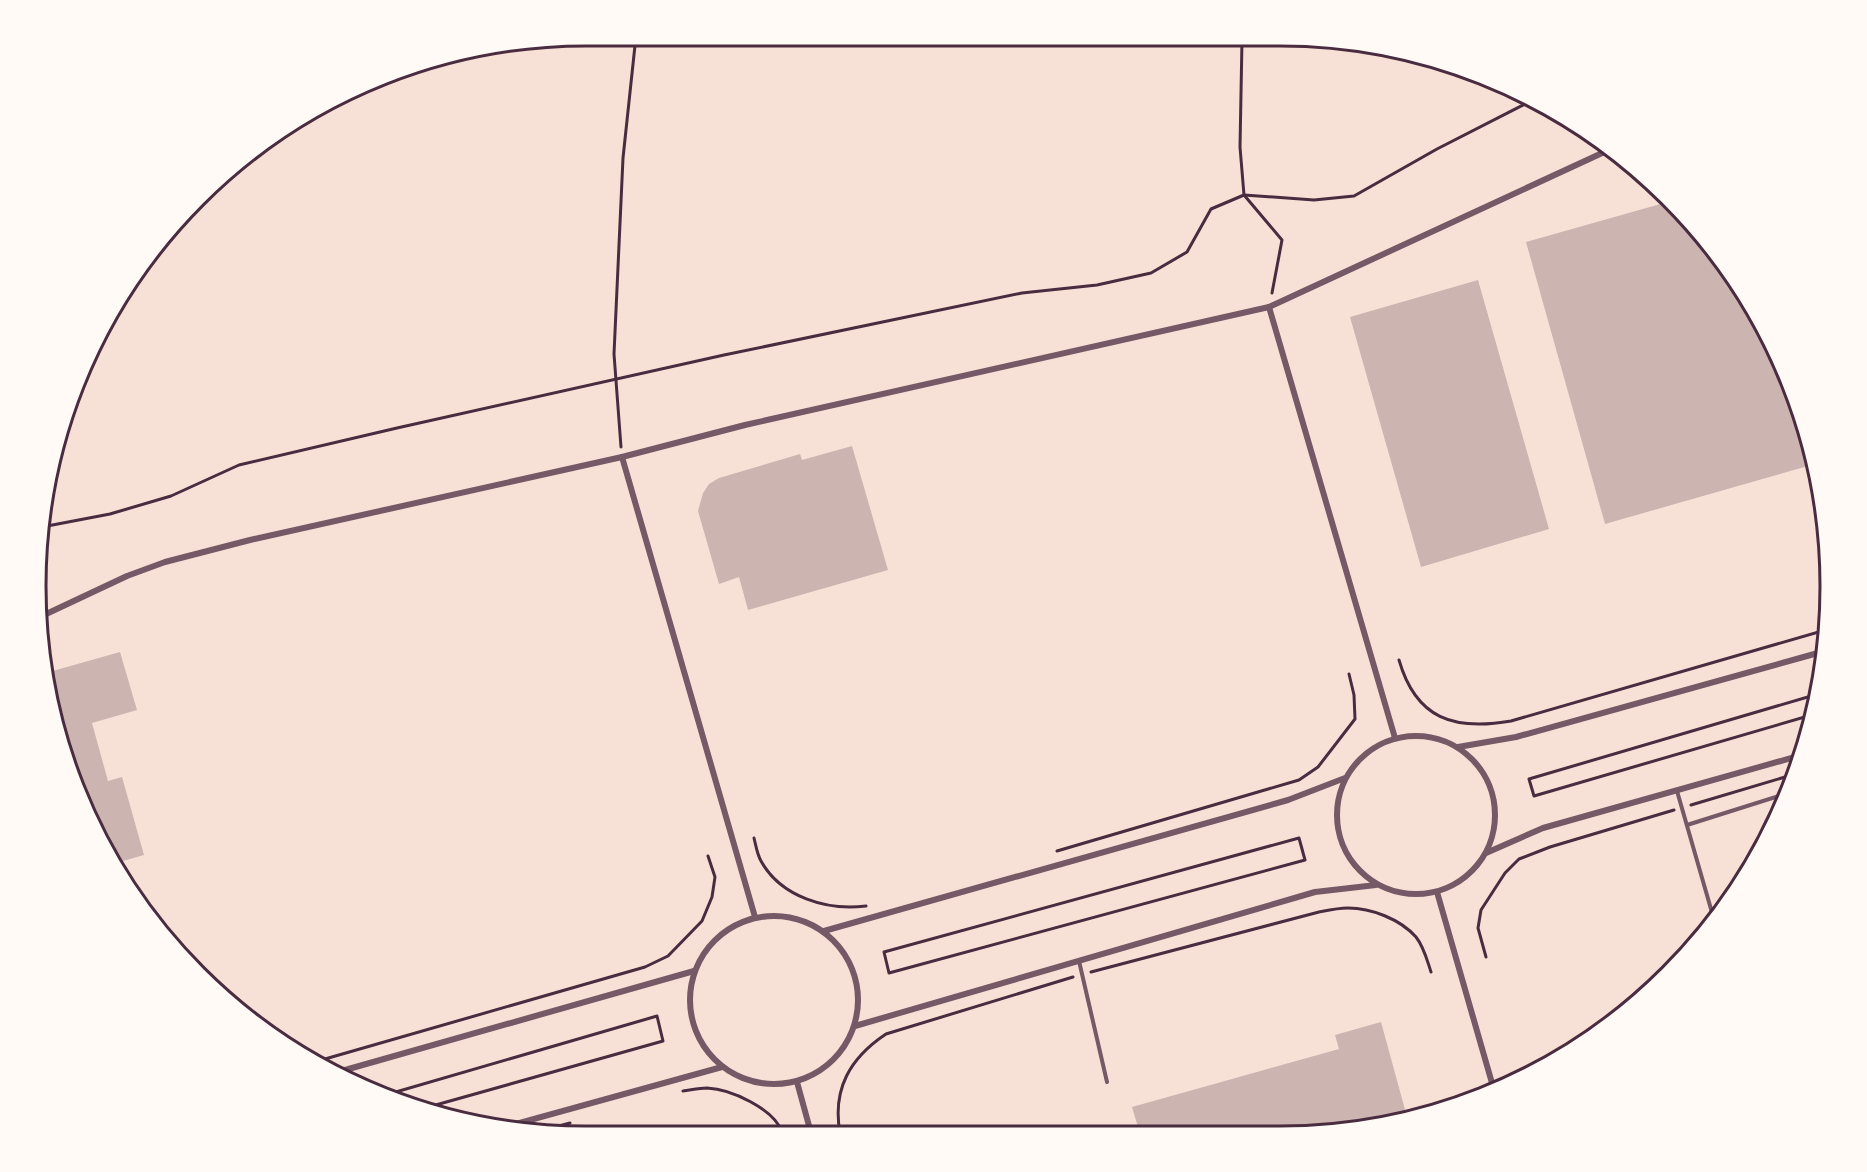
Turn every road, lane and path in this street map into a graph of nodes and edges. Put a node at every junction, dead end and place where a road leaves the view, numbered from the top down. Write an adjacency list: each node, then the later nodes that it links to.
1 (635, 46): 7 (path)
2 (1242, 46): 5 (path)
3 (1525, 105): 5 (path)
4 (1602, 153): 6 (street)
5 (1244, 195): 6 (path); 7 (path)
6 (1269, 307): 8 (street); 17 (street)
7 (615, 380): 8 (path); 9 (path)
8 (622, 458): 10 (street); 34 (street)
9 (50, 525)
10 (48, 613)
11 (1818, 632): 13 (path)
12 (1816, 653): 18 (street)
13 (1399, 660)
14 (1349, 674): 26 (path)
15 (1809, 697): 16 (path)
16 (1804, 717)
17 (1395, 738): 18 (street); 20 (street)
18 (1458, 747): 27 (street)
19 (1792, 758): 21 (street)
20 (1345, 778): 30 (street); 35 (street)
21 (1677, 790): 23 (lane); 27 (street)
22 (1777, 796): 23 (lane)
23 (1687, 825): 33 (lane)
24 (754, 838): 32 (path)
25 (1550, 847): 36 (path)
26 (1055, 852)
27 (1486, 853): 31 (street)
28 (708, 856): 42 (path)
29 (1305, 860): 29 (path)
30 (1376, 885): 31 (street); 37 (street)
31 (1437, 892): 46 (street)
32 (872, 905)
33 (1711, 911)
34 (755, 917): 35 (street); 38 (street)
35 (824, 931): 41 (street)
36 (1486, 957)
37 (1078, 961): 40 (lane); 41 (street)
38 (694, 970): 43 (street); 44 (street)
39 (1431, 972): 40 (path)
40 (1082, 975): 47 (lane); 54 (path)
41 (855, 1026): 45 (street)
42 (326, 1059)
43 (722, 1067): 45 (street); 51 (street)
44 (346, 1070)
45 (797, 1082): 53 (street)
46 (1492, 1082)
47 (1107, 1083)
48 (398, 1091): 50 (path)
49 (678, 1092): 52 (path)
50 (438, 1105)
51 (524, 1122)
52 (778, 1126)
53 (809, 1126)
54 (839, 1126)

